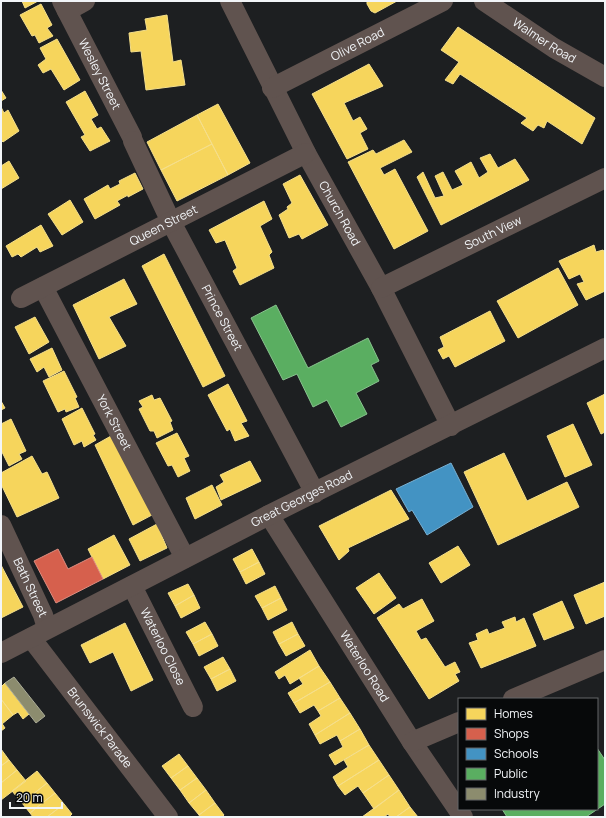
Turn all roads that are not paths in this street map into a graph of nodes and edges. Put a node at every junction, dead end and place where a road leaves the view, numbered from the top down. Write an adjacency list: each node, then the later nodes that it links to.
1 (85, 1): 5 (street, Wesley Street)
2 (230, 1): 7 (street, Church Road)
3 (443, 1): 7 (street, Olive Road)
4 (484, 1): 6 (street, Walmer Road)
5 (65, 6): 8 (street, Wesley Street)
6 (605, 77)
7 (272, 88): 9 (street, Church Road)
8 (132, 139): 11 (street, Prince Street)
9 (306, 153): 11 (street, Queen Street); 13 (street, Church Road)
10 (605, 178): 13 (street, South View)
11 (171, 222): 12 (street, Queen Street); 17 (street, Prince Street)
12 (43, 287): 14 (street, Queen Street); 20 (street, York Street)
13 (382, 288): 16 (street, Church Road)
14 (21, 298)
15 (605, 348): 16 (street, Great Georges Road)
16 (451, 426): 17 (street, Great Georges Road)
17 (315, 493): 18 (street, Great Georges Road)
18 (269, 515): 20 (street, Great Georges Road); 28 (street, Waterloo Road)
19 (1, 525): 22 (street, Bath Street)
20 (185, 558): 21 (street, Great Georges Road)
21 (132, 586): 22 (street, Great Georges Road); 26 (street, Waterloo Close)
22 (39, 633): 23 (street, Great Georges Road); 30 (street, Brunswick Parade)
23 (1, 653)
24 (605, 660): 25 (street)
25 (515, 698)
26 (193, 706)
27 (458, 722): 28 (street)
28 (412, 742): 29 (street, Waterloo Road)
29 (458, 810)
30 (168, 817)

